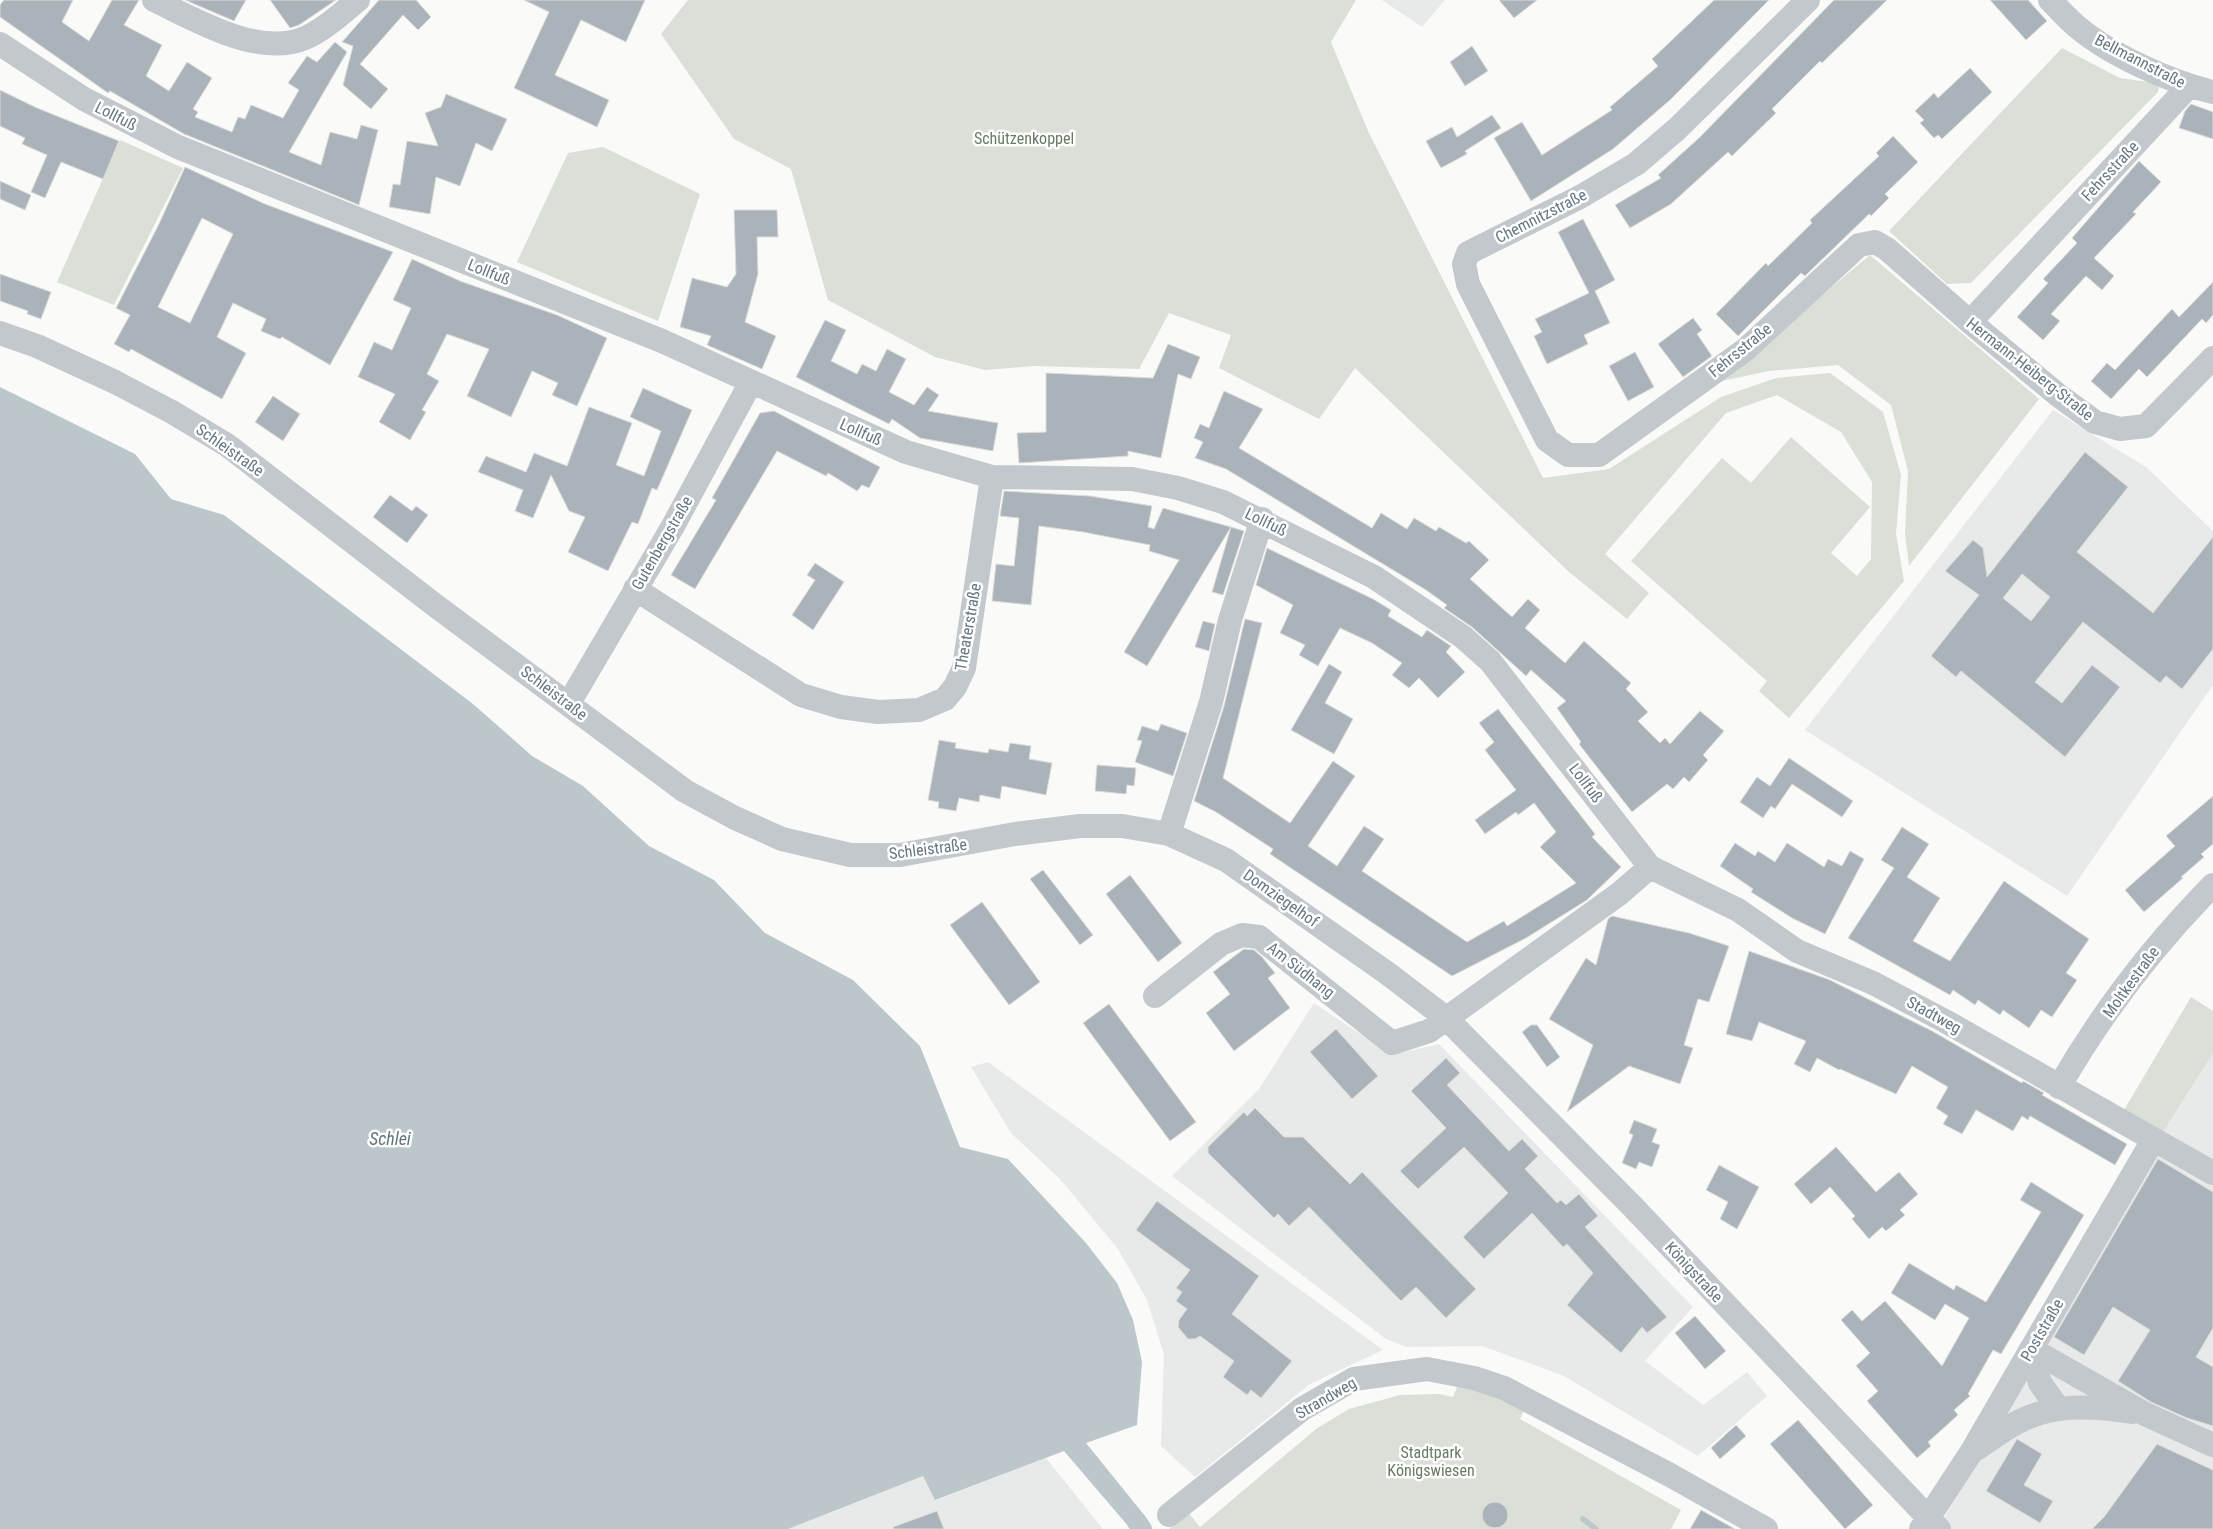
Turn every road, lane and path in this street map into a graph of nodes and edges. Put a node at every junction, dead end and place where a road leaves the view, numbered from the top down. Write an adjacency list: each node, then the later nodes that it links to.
1 (154, 0): 2 (street)
2 (358, 0)
3 (1808, 0): 13 (street, Chemnitzstraße)
4 (2050, 0): 6 (street, Bellmannstraße)
5 (0, 44): 12 (street, Lollfuß)
6 (2188, 86): 7 (street, Bellmannstraße); 9 (street, Fehrsstraße)
7 (2213, 92)
8 (1875, 242): 9 (street, Hermann-Heiberg-Straße); 13 (street, Fehrsstraße)
9 (1970, 322): 11 (street, Hermann-Heiberg-Straße)
10 (0, 333): 17 (street, Schleistraße)
11 (2213, 358)
12 (751, 382): 14 (street, Lollfuß); 16 (street, Gutenbergstraße)
13 (1599, 455)
14 (992, 478): 15 (street, Lollfuß); 16 (street, Theaterstraße)
15 (1262, 519): 18 (street); 19 (street, Lollfuß)
16 (635, 590): 17 (street, Gutenbergstraße)
17 (569, 703): 18 (street, Schleistraße)
18 (1169, 834): 22 (street, Domziegelhof)
19 (1650, 867): 22 (street); 23 (street, Stadtweg)
20 (2213, 885): 23 (street, Moltkestraße)
21 (1155, 996): 22 (street, Am Südhang)
22 (1446, 1018): 32 (street, Königstraße)
23 (2059, 1087): 24 (street, Stadtweg)
24 (2153, 1140): 25 (street, Stadtweg); 26 (street, Poststraße)
25 (2213, 1173)
26 (2031, 1349): 27 (street); 28 (street); 30 (street, Poststraße)
27 (2058, 1408): 28 (street); 30 (street)
28 (2145, 1414): 29 (street)
29 (2213, 1445)
30 (1972, 1451): 32 (street, Poststraße)
31 (1169, 1515): 33 (street, Strandweg)
32 (1930, 1525)
33 (1766, 1529)

